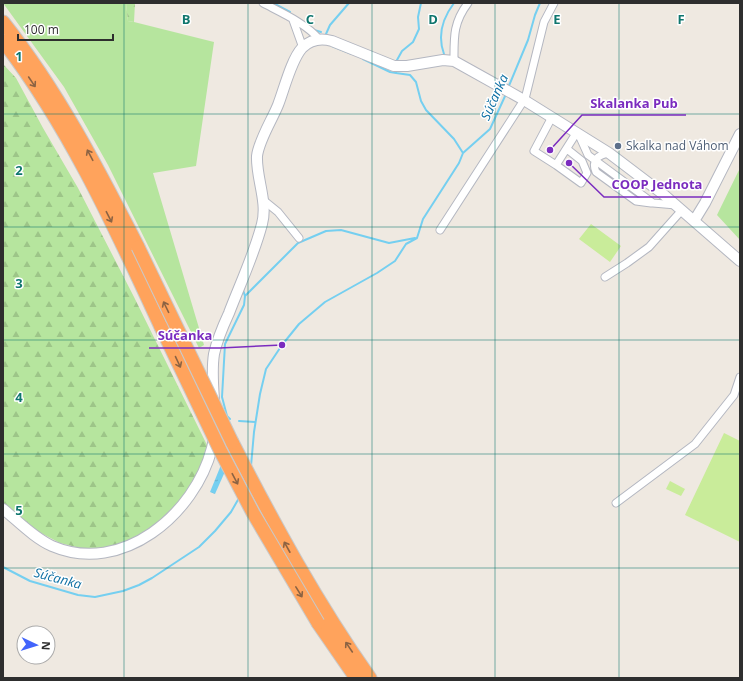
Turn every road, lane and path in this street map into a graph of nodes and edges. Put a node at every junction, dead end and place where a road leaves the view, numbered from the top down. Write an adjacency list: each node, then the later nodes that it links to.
1 (263, 3): 4 (street)
2 (468, 3): 9 (street)
3 (554, 3): 10 (street)
4 (293, 20): 6 (street); 8 (street)
5 (3, 22): 28 (highway, one-way to 5, bridge)
6 (319, 39): 8 (main road); 9 (main road)
7 (3, 41): 28 (highway, one-way to 28, bridge)
8 (303, 48): 18 (main road)
9 (454, 61): 10 (main road)
10 (524, 100): 11 (main road); 21 (street)
11 (552, 117): 12 (main road); 17 (street)
12 (577, 133): 14 (street); 15 (main road); 16 (street)
13 (740, 134): 20 (main road)
14 (567, 148): 17 (street); 17 (street)
15 (608, 153): 16 (street); 19 (main road)
16 (594, 161): 19 (street)
17 (556, 165)
18 (262, 199): 22 (street); 27 (main road)
19 (679, 207): 20 (main road); 24 (street)
20 (694, 221): 23 (main road)
21 (440, 230)
22 (298, 238)
23 (739, 263)
24 (604, 277)
25 (740, 377): 26 (street)
26 (616, 503)
27 (3, 509)
28 (323, 620): 29 (highway); 30 (highway, one-way to 28)
29 (356, 678)
30 (370, 678)

